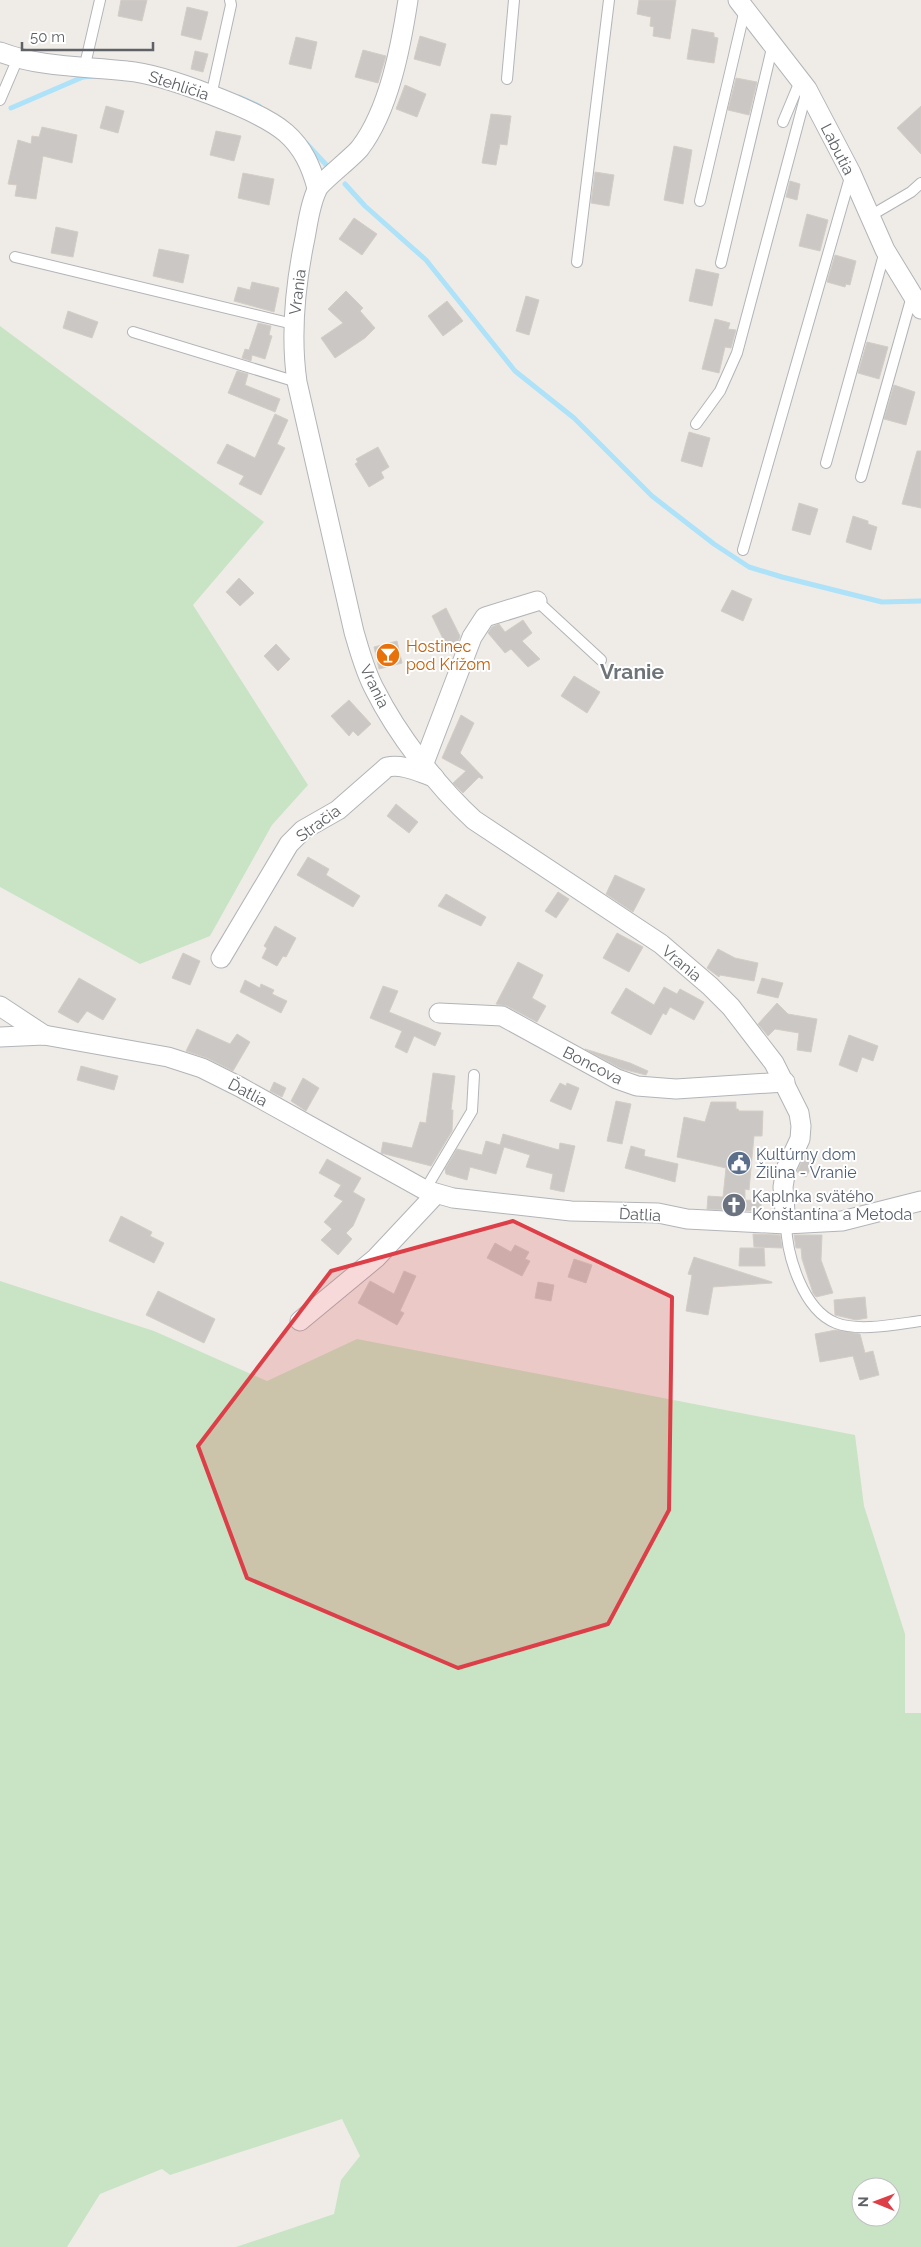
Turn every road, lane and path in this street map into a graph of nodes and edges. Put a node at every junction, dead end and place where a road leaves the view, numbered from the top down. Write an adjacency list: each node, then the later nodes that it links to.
1 (100, 0): 9 (lane)
2 (230, 0): 12 (lane)
3 (408, 0): 17 (street)
4 (514, 0): 10 (lane)
5 (608, 0): 22 (lane)
6 (741, 4): 7 (street, Labutia); 18 (lane)
7 (773, 43): 11 (street, Labutia); 23 (lane)
8 (9, 55): 9 (street, Stehličia); 13 (lane)
9 (84, 69): 12 (street, Stehličia)
10 (507, 79)
11 (804, 84): 14 (lane); 15 (street, Labutia); 28 (lane)
12 (212, 96): 17 (street, Stehličia)
13 (0, 100)
14 (783, 122)
15 (851, 173): 19 (street, Labutia); 31 (lane)
16 (921, 183): 19 (lane)
17 (317, 188): 25 (street, Vrania)
18 (700, 201)
19 (870, 216): 20 (street, Labutia)
20 (885, 250): 24 (street, Labutia); 29 (lane)
21 (15, 258): 25 (lane)
22 (577, 262)
23 (721, 263)
24 (916, 303): 30 (lane)
25 (293, 324): 27 (street, Vrania)
26 (134, 332): 27 (lane)
27 (297, 382): 34 (street, Vrania)
28 (696, 424)
29 (826, 463)
30 (861, 477)
31 (743, 550)
32 (537, 600): 33 (lane); 34 (street)
33 (601, 660)
34 (429, 770): 35 (street, Stračia); 41 (street, Vrania)
35 (221, 958)
36 (0, 1006): 38 (street, Ďatlia)
37 (439, 1014): 41 (street, Boncova)
38 (44, 1035): 39 (street, Ďatlia); 42 (street, Ďatlia)
39 (0, 1037)
40 (474, 1075): 42 (lane)
41 (785, 1082): 44 (street, Vrania)
42 (430, 1192): 44 (street, Ďatlia); 46 (street)
43 (921, 1201): 44 (street, Ďatlia)
44 (786, 1224): 45 (lane)
45 (921, 1320)
46 (300, 1321)

